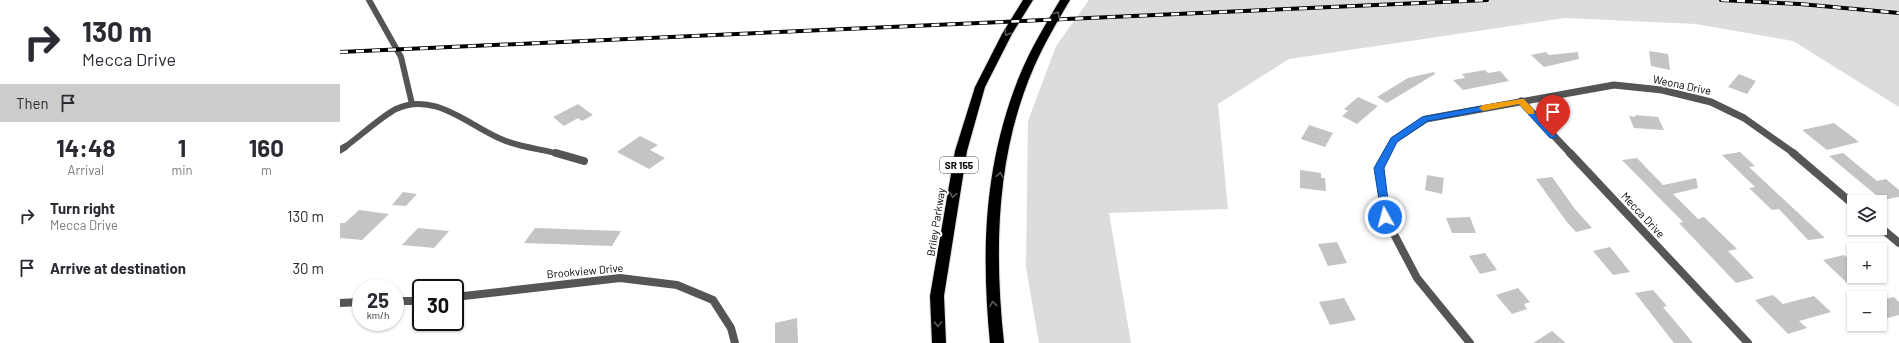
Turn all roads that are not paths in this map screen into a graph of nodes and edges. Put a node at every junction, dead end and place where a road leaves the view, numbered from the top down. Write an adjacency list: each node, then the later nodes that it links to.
1 (369, 0): 5 (lane)
2 (1028, 0): 15 (highway, Briley Parkway / SR 155, one-way to 15)
3 (1065, 0): 16 (highway, one-way to 3)
4 (1521, 101): 8 (street, Weona Drive); 17 (street, Weona Drive); 18 (street, Mecca Drive)
5 (412, 104): 6 (lane); 7 (lane)
6 (342, 149)
7 (584, 161)
8 (1847, 199)
9 (1887, 233): 10 (street)
10 (1899, 243)
11 (464, 296): 14 (street, Brookview Drive)
12 (352, 302): 13 (street)
13 (340, 303)
14 (735, 343)
15 (939, 343)
16 (997, 343)
17 (1470, 343)
18 (1748, 343)

